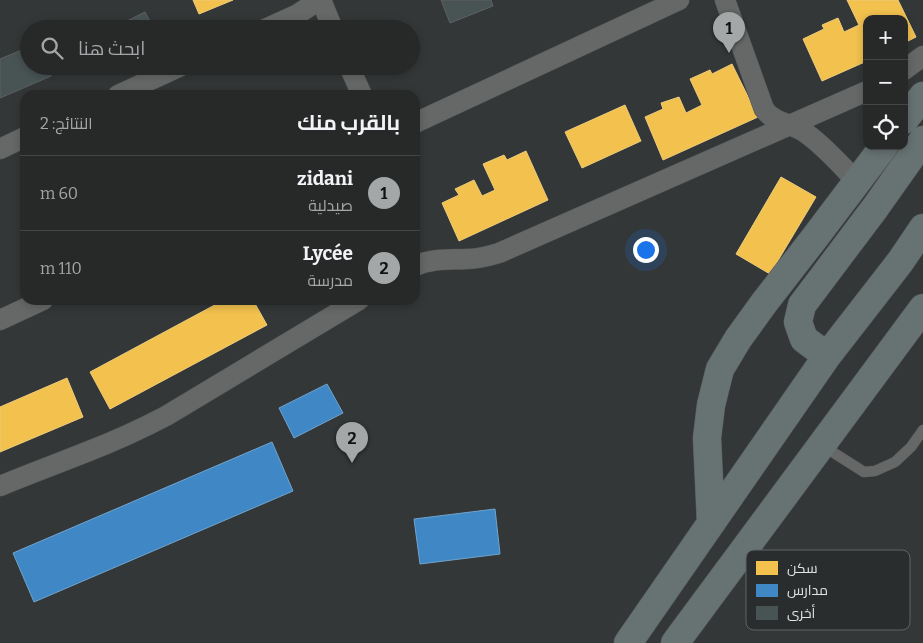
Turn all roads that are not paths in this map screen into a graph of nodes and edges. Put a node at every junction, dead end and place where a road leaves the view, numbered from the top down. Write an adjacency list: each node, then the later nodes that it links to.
1 (320, 0): 4 (street); 5 (street)
2 (679, 0): 15 (street)
3 (724, 0): 16 (street)
4 (285, 20)
5 (329, 20)
6 (923, 56): 7 (street)
7 (908, 67)
8 (161, 75): 10 (street)
9 (353, 75): 11 (street)
10 (129, 90)
11 (360, 90)
12 (863, 93): 16 (street)
13 (923, 96): 14 (highway)
14 (908, 115)
15 (420, 121)
16 (790, 125): 21 (street); 23 (street)
17 (20, 139): 19 (street)
18 (923, 140): 30 (highway)
19 (0, 149)
20 (881, 150): 21 (highway)
21 (858, 182): 34 (highway)
22 (923, 228): 30 (highway)
23 (420, 264)
24 (32, 305): 27 (street)
25 (351, 305): 33 (street)
26 (923, 308): 29 (highway)
27 (0, 320)
28 (923, 333): 29 (highway)
29 (888, 355): 32 (highway)
30 (827, 356): 34 (highway)
31 (923, 430): 32 (lane)
32 (822, 445): 35 (highway)
33 (0, 486)
34 (711, 523): 36 (highway)
35 (677, 642)
36 (628, 643)

